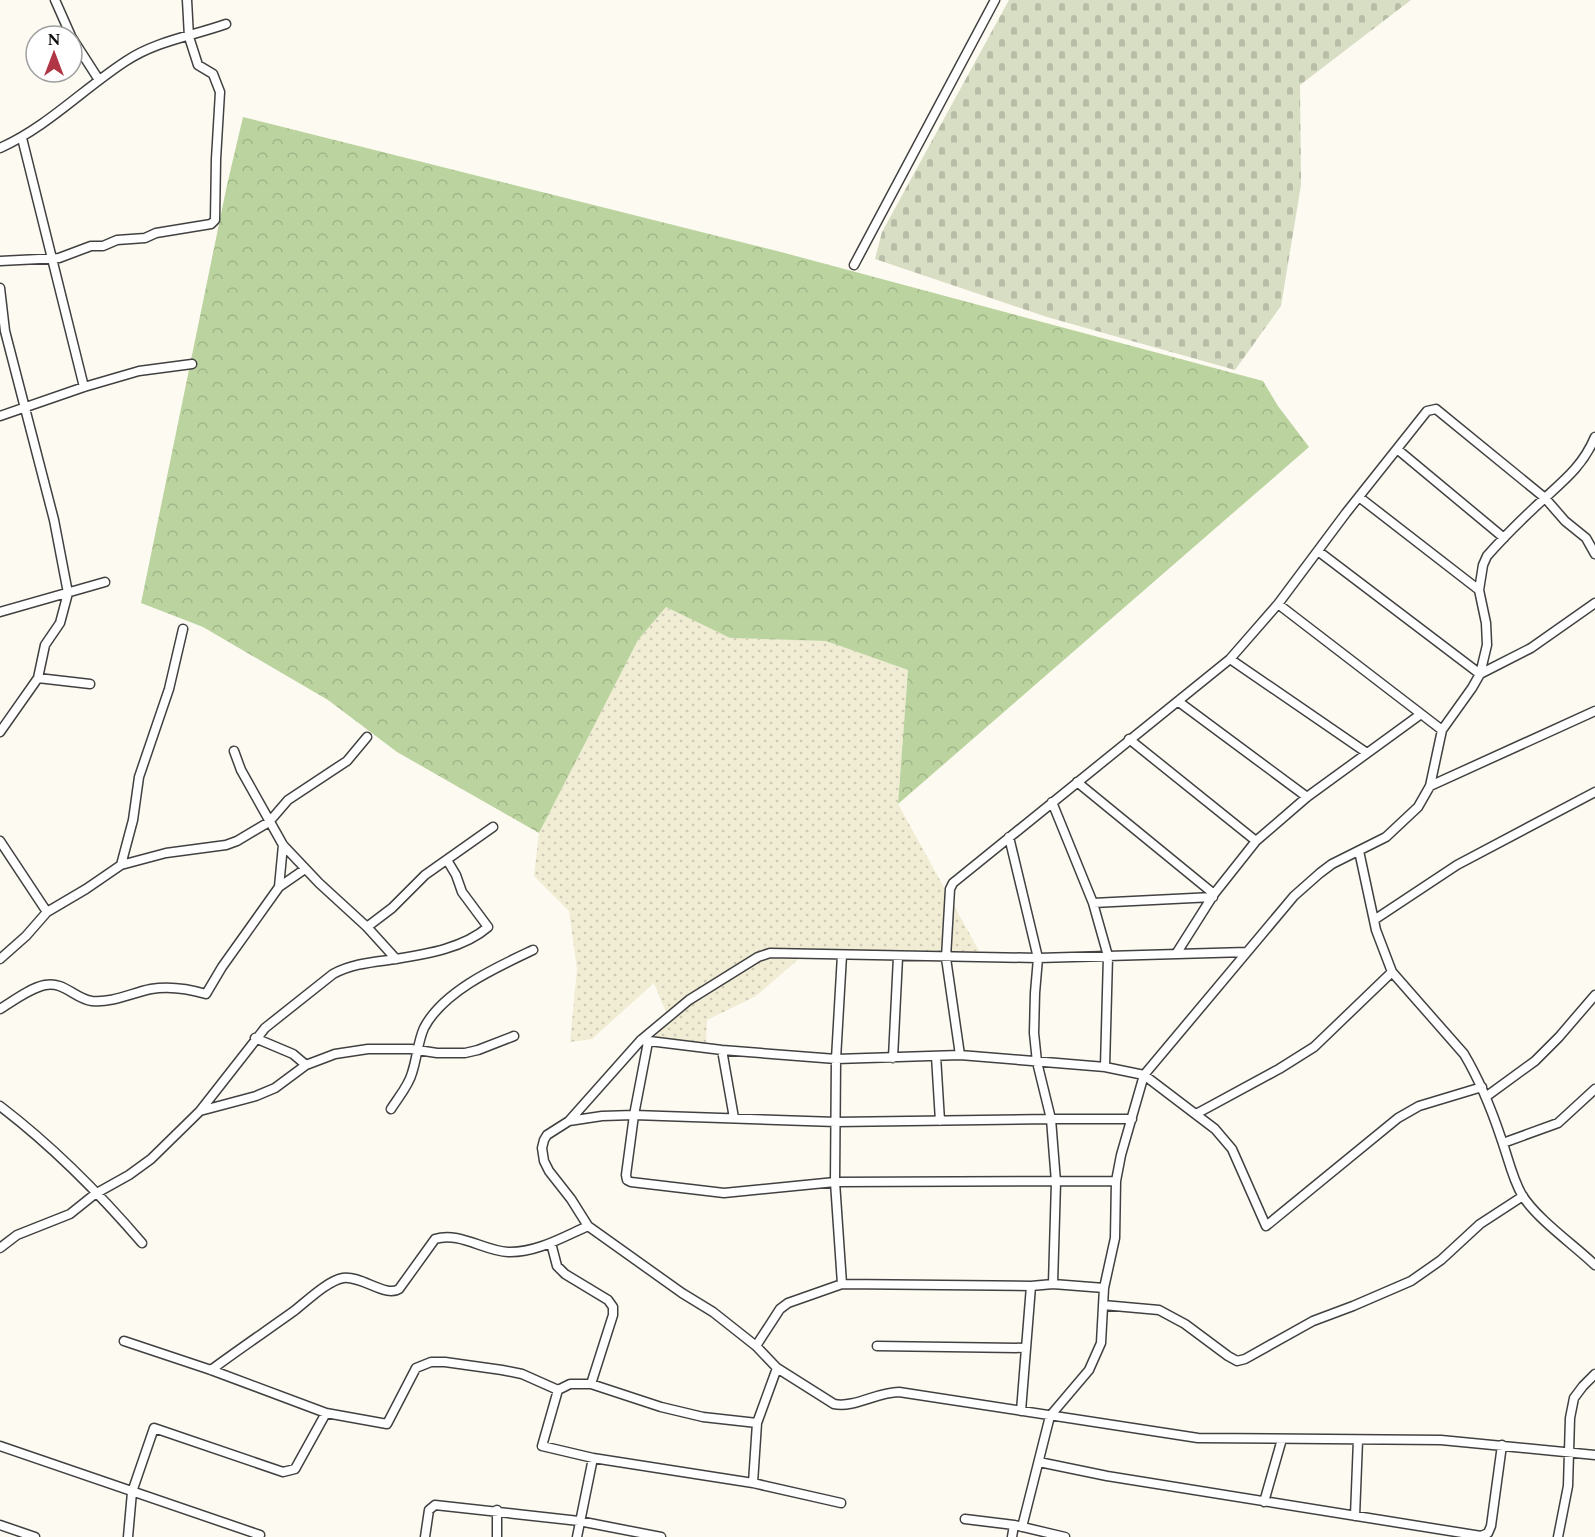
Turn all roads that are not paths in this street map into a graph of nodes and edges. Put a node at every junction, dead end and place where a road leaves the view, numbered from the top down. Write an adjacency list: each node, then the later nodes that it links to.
1 (55, 0): 4 (street)
2 (187, 0): 6 (street)
3 (995, 0): 13 (street)
4 (65, 24)
5 (226, 24): 6 (street)
6 (189, 37): 8 (street); 11 (street)
7 (84, 57): 8 (street)
8 (99, 80): 9 (street)
9 (22, 138): 10 (street); 11 (street)
10 (0, 148)
11 (50, 258): 12 (street); 16 (street)
12 (0, 261)
13 (854, 265)
14 (0, 288): 17 (street)
15 (192, 364): 16 (street)
16 (84, 387): 17 (street)
17 (26, 409): 18 (street); 28 (street)
18 (0, 416)
19 (1595, 437): 22 (street)
20 (1397, 449): 21 (street); 22 (street); 23 (street)
21 (1359, 497): 24 (street); 27 (street)
22 (1545, 498): 23 (street); 25 (street)
23 (1504, 538): 27 (street)
24 (1318, 551): 30 (street); 34 (street)
25 (1595, 554)
26 (105, 582): 28 (street)
27 (1479, 590): 34 (street)
28 (68, 593): 31 (street); 35 (street)
29 (1595, 603): 34 (street)
30 (1278, 604): 33 (street); 39 (street)
31 (0, 612)
32 (183, 629): 59 (street)
33 (1230, 659): 37 (street); 45 (street)
34 (1480, 674): 40 (street)
35 (38, 678): 36 (street); 41 (street)
36 (90, 684)
37 (1179, 702): 43 (street); 49 (street)
38 (1595, 711): 47 (street)
39 (1421, 714): 40 (street); 45 (street)
40 (1442, 730): 47 (street)
41 (0, 732)
42 (368, 737): 51 (street)
43 (1129, 739): 46 (street); 55 (street)
44 (234, 751): 51 (street)
45 (1367, 753): 49 (street)
46 (1077, 782): 50 (street); 62 (street)
47 (1430, 786): 57 (street)
48 (1595, 792): 65 (street)
49 (1306, 797): 55 (street)
50 (1052, 802): 53 (street); 63 (street)
51 (269, 822): 56 (street); 59 (street)
52 (493, 827): 58 (street)
53 (1009, 837): 73 (street); 74 (street)
54 (0, 841): 64 (street)
55 (1256, 841): 62 (street)
56 (283, 845): 60 (street); 61 (street)
57 (1359, 851): 65 (street); 68 (street)
58 (447, 860): 66 (street); 76 (street)
59 (121, 865): 64 (street)
60 (305, 869): 61 (street); 66 (street)
61 (279, 887): 79 (street)
62 (1214, 896): 63 (street); 69 (street)
63 (1093, 903): 71 (street)
64 (47, 912): 75 (street)
65 (1374, 920): 77 (street)
66 (367, 927): 76 (street)
67 (533, 950): 83 (street)
68 (1247, 952): 69 (street); 92 (street)
69 (1176, 954): 71 (street)
70 (842, 955): 72 (street); 82 (street); 88 (street)
71 (1108, 956): 74 (street); 91 (street)
72 (898, 957): 73 (street); 87 (street)
73 (946, 958): 74 (street); 85 (street)
74 (1038, 958): 89 (street)
75 (0, 959)
76 (396, 959): 81 (street)
77 (1392, 972): 94 (street); 98 (street)
78 (1595, 995): 94 (street)
79 (0, 1009)
80 (514, 1036): 83 (street)
81 (255, 1038): 90 (street); 97 (street)
82 (645, 1041): 84 (street); 99 (street); 104 (street)
83 (418, 1050): 90 (street); 96 (street)
84 (722, 1050): 88 (street); 100 (street)
85 (960, 1055): 86 (street); 89 (street)
86 (936, 1056): 87 (street); 103 (street)
87 (893, 1058): 88 (street)
88 (836, 1059): 105 (street)
89 (1037, 1062): 91 (street); 101 (street)
90 (306, 1065): 97 (street)
91 (1105, 1067): 92 (street)
92 (1144, 1075): 98 (street); 102 (street)
93 (1595, 1089): 106 (street)
94 (1485, 1092): 98 (street); 106 (street)
95 (0, 1106): 110 (street)
96 (391, 1109)
97 (200, 1110): 110 (street)
98 (1196, 1114)
99 (634, 1115): 100 (street); 104 (street); 108 (street)
100 (734, 1118): 105 (street)
101 (1051, 1119): 102 (street); 103 (street); 109 (street)
102 (1132, 1119): 107 (street)
103 (940, 1120): 105 (street)
104 (569, 1121): 112 (street)
105 (836, 1122): 108 (street)
106 (1503, 1143): 111 (street)
107 (1116, 1181): 109 (street); 120 (street)
108 (835, 1182): 109 (street); 117 (street)
109 (1056, 1182): 118 (street)
110 (95, 1194): 113 (street); 115 (street)
111 (1522, 1196): 116 (street); 121 (street)
112 (588, 1226): 114 (street); 123 (street)
113 (142, 1243)
114 (551, 1243): 127 (street); 129 (street)
115 (0, 1248)
116 (1595, 1265)
117 (842, 1284): 119 (street); 123 (street)
118 (1053, 1284): 119 (street); 120 (street)
119 (1031, 1286): 125 (street)
120 (1104, 1288): 121 (street)
121 (1103, 1305): 133 (street)
122 (124, 1341): 127 (street)
123 (756, 1346): 126 (street)
124 (878, 1346): 125 (street)
125 (1026, 1348): 131 (street)
126 (777, 1368): 131 (street); 134 (street)
127 (211, 1370): 132 (street)
128 (1595, 1374): 139 (street)
129 (591, 1384): 130 (street); 134 (street)
130 (558, 1390): 132 (street); 141 (street)
131 (1020, 1411): 133 (street)
132 (326, 1413): 144 (street)
133 (1050, 1416): 135 (street); 142 (street)
134 (757, 1423): 143 (street)
135 (1282, 1439): 136 (street); 145 (street)
136 (1358, 1440): 137 (street); 148 (street)
137 (1502, 1445): 139 (street); 148 (street)
138 (0, 1446): 144 (street)
139 (1570, 1452): 140 (street); 162 (street)
140 (1595, 1455)
141 (593, 1458): 143 (street); 150 (street)
142 (1039, 1462): 145 (street); 152 (street)
143 (753, 1483): 146 (street)
144 (132, 1492): 153 (street); 155 (street)
145 (1264, 1502): 148 (street)
146 (841, 1503)
147 (497, 1510): 150 (street); 156 (street); 157 (street)
148 (1354, 1516)
149 (965, 1519): 152 (street)
150 (579, 1521): 158 (street); 159 (street)
151 (0, 1525): 154 (street)
152 (1018, 1526): 160 (street); 161 (street)
153 (260, 1535)
154 (35, 1537)
155 (128, 1537)
156 (425, 1537)
157 (497, 1537)
158 (577, 1537)
159 (661, 1537)
160 (1012, 1537)
161 (1065, 1537)
162 (1558, 1537)

